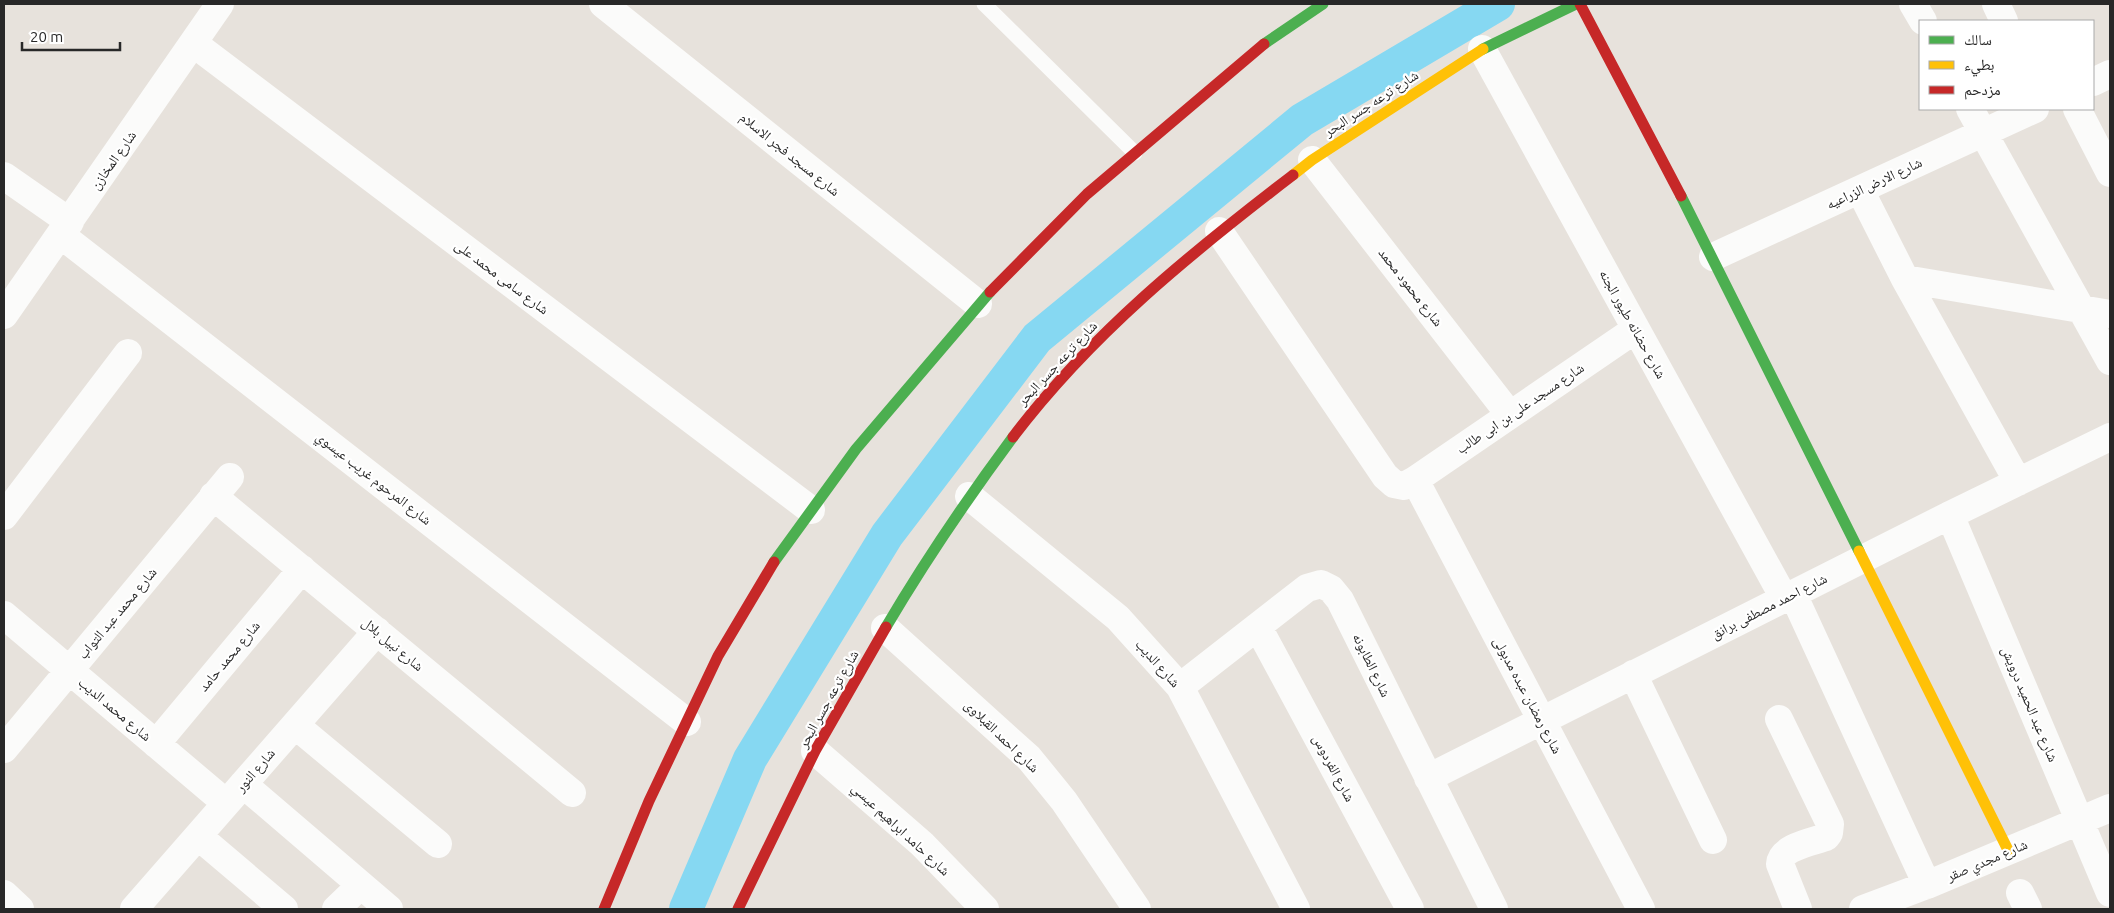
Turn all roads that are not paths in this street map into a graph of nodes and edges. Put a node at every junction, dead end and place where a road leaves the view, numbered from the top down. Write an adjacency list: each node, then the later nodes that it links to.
1 (220, 4): 11 (street, شارع المخازن)
2 (603, 4): 28 (street, شارع مسجد فجر الاسلام)
3 (984, 4): 19 (lane)
4 (1323, 4): 19 (street)
5 (1576, 4): 12 (street, شارع ترعه جسر البحر)
6 (1580, 4): 26 (street)
7 (1913, 4): 9 (street)
8 (1996, 4): 10 (street)
9 (1922, 20)
10 (2004, 20)
11 (193, 43): 24 (street, شارع المخازن); 41 (street, شارع سامى محمد على)
12 (1482, 49): 20 (street, شارع ترعه جسر البحر); 32 (street, شارع حضانه طيور الجنه)
13 (2110, 74): 14 (street)
14 (2094, 82)
15 (1971, 110): 18 (street)
16 (2033, 110): 18 (street, شارع الارض الزراعيه)
17 (2078, 110): 21 (street)
18 (1983, 133): 23 (street, شارع الارض الزراعيه); 29 (street)
19 (1135, 153): 28 (street)
20 (1312, 160): 25 (street, شارع ترعه جسر البحر); 35 (street, شارع محمود محمد)
21 (2110, 173)
22 (4, 176): 24 (street, شارع المرحوم غريب عيسوي)
23 (1860, 190): 26 (street, شارع الارض الزراعيه); 27 (street)
24 (65, 228): 31 (street, شارع المخازن); 56 (street, شارع المرحوم غريب عيسوي)
25 (1219, 231): 38 (street); 40 (street, شارع ترعه جسر البحر)
26 (1713, 258): 44 (street)
27 (1905, 279): 29 (street); 37 (street)
28 (978, 304): 41 (street)
29 (2081, 308): 30 (street); 34 (street)
30 (2110, 314)
31 (4, 315)
32 (1636, 329): 35 (street, شارع مسجد على بن ابى طالب); 46 (street, شارع حضانه طيور الجنه)
33 (128, 352): 43 (street)
34 (2110, 361)
35 (1510, 415): 38 (street, شارع مسجد على بن ابى طالب)
36 (2110, 437): 37 (street, شارع احمد مصطفى برانق)
37 (2018, 482): 42 (street, شارع احمد مصطفى برانق)
38 (1410, 483): 55 (street, شارع رمضان عبده مدبولى)
39 (222, 487): 45 (street, شارع نبيل بلال); 51 (street, شارع محمد عبد التواب)
40 (969, 496): 49 (street, شارع ترعه جسر البحر); 53 (street, شارع الديب)
41 (811, 510): 56 (street)
42 (1950, 515): 44 (street, شارع احمد مصطفى برانق); 65 (street, شارع عبد الحميد درويش)
43 (4, 516)
44 (1863, 558): 46 (street, شارع احمد مصطفى برانق); 69 (street)
45 (302, 569): 50 (street, شارع نبيل بلال); 58 (street, شارع محمد حامد)
46 (1788, 596): 52 (street, شارع احمد مصطفى برانق); 70 (street, شارع حضانه طيور الجنه)
47 (4, 615): 51 (street, شارع محمد الديب)
48 (1258, 627): 53 (street, شارع الطابونه); 61 (street, شارع الطابونه); 84 (street, شارع الفردوس)
49 (885, 628): 60 (street, شارع ترعه جسر البحر); 82 (street, شارع احمد القبلاوى)
50 (377, 631): 57 (street, شارع النور); 62 (street, شارع نبيل بلال)
51 (69, 670): 58 (street, شارع محمد الديب); 59 (street, شارع محمد عبد التواب)
52 (1633, 674): 55 (street, شارع احمد مصطفى برانق); 67 (street)
53 (1180, 687): 83 (street, شارع الديب)
54 (1779, 719): 87 (street)
55 (1542, 721): 61 (street, شارع احمد مصطفى برانق); 86 (street, شارع رمضان عبده مدبولى)
56 (687, 722): 79 (street)
57 (295, 725): 63 (street, شارع النور); 68 (street)
58 (156, 744): 63 (street, شارع محمد الديب)
59 (4, 749)
60 (815, 751): 80 (street, شارع ترعه جسر البحر); 81 (street, شارع حامد ابراهيم عيسي)
61 (1428, 778): 85 (street, شارع الطابونه)
62 (572, 793)
63 (234, 794): 66 (street, شارع النور); 71 (street, شارع محمد الديب)
64 (2110, 808): 65 (street, شارع مجدي صقر)
65 (2080, 821): 69 (street, شارع مجدي صقر); 72 (street, شارع عبد الحميد درويش)
66 (198, 836): 75 (street, شارع النور); 76 (street)
67 (1713, 840)
68 (438, 844)
69 (2008, 850): 70 (street, شارع مجدي صقر)
70 (1927, 885): 88 (street, شارع مجدي صقر)
71 (361, 886): 77 (street); 78 (street, شارع محمد الديب)
72 (2110, 893)
73 (4, 894): 74 (street)
74 (20, 909)
75 (134, 909)
76 (284, 909)
77 (336, 909)
78 (389, 909)
79 (604, 909)
80 (738, 909)
81 (985, 909)
82 (1137, 909)
83 (1296, 909)
84 (1410, 909)
85 (1494, 909)
86 (1641, 909)
87 (1798, 909)
88 (1866, 909)

